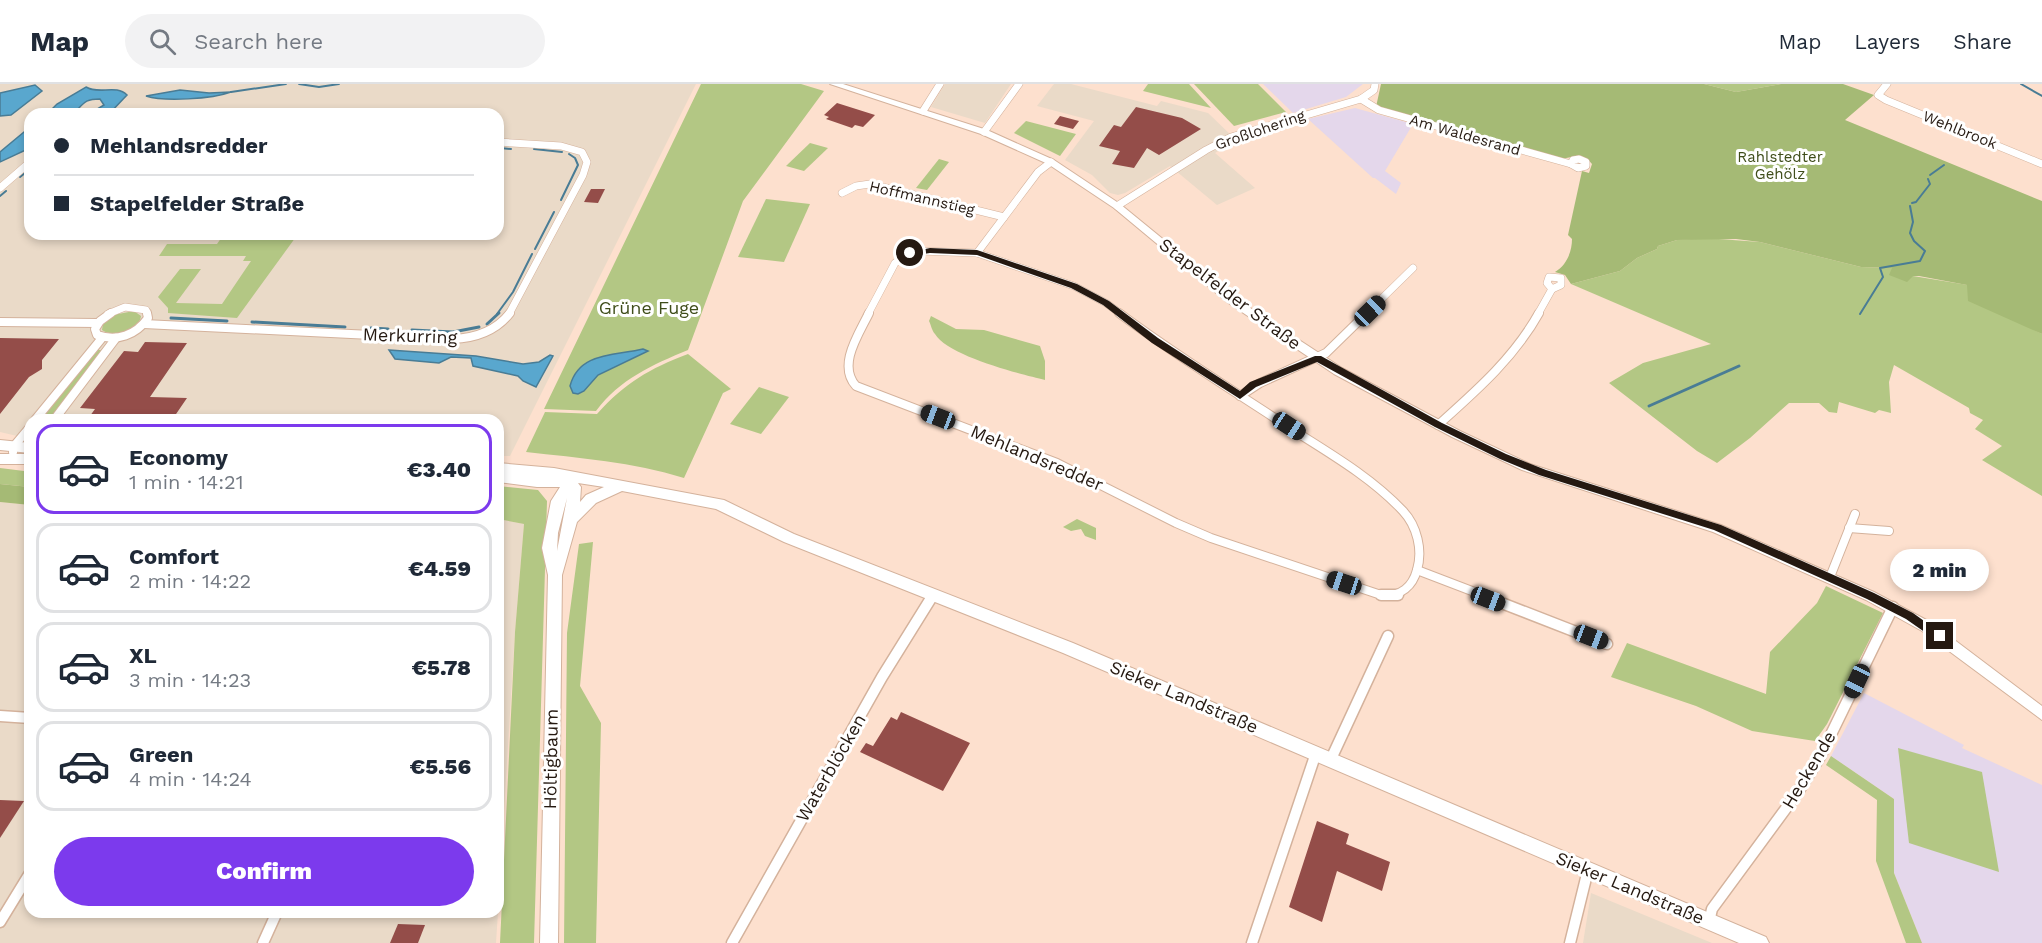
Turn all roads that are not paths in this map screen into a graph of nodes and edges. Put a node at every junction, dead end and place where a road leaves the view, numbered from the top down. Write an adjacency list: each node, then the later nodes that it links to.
1 (834, 84): 7 (street, Stapelfelder Straße)
2 (940, 84): 7 (street)
3 (1018, 84): 8 (street)
4 (1375, 84): 6 (street)
5 (1887, 84): 12 (street, Wehlbrook)
6 (1361, 99): 11 (street, Am Waldesrand); 16 (street, Großlohering)
7 (923, 111): 8 (street, Stapelfelder Straße)
8 (984, 132): 10 (street, Stapelfelder Straße)
9 (504, 142): 23 (street, Merkurring)
10 (1051, 162): 16 (street, Stapelfelder Straße); 17 (street, Hoffmannstieg)
11 (1571, 164)
12 (2042, 164)
13 (24, 167): 14 (street)
14 (0, 188)
15 (842, 193): 17 (street, Hoffmannstieg)
16 (1117, 206): 26 (street, Stapelfelder Straße)
17 (1004, 217): 18 (street, Hoffmannstieg)
18 (977, 253): 27 (street, Mehlandsredder); 48 (street, Mehlandsredder)
19 (1413, 268): 26 (street)
20 (1552, 289): 30 (street)
21 (0, 322): 22 (street)
22 (97, 323): 23 (street); 24 (street)
23 (144, 324): 25 (street)
24 (102, 338): 25 (street); 28 (street)
25 (117, 338): 29 (street)
26 (1318, 359): 27 (street); 30 (street, Stapelfelder Straße)
27 (1240, 396): 48 (street, Mehlandsredder)
28 (41, 414)
29 (59, 414)
30 (1438, 425): 50 (street, Stapelfelder Straße)
31 (24, 435): 34 (street)
32 (0, 445): 34 (main road)
33 (24, 451): 34 (main road)
34 (9, 455): 35 (main road)
35 (24, 458)
36 (504, 469): 37 (main road, Sieker Landstraße)
37 (554, 473): 39 (main road, Sieker Landstraße); 41 (main road, Sieker Landstraße)
38 (504, 478): 40 (main road, Sieker Landstraße)
39 (598, 481): 41 (main road, Sieker Landstraße); 42 (main road, Sieker Landstraße)
40 (537, 482): 41 (main road, Sieker Landstraße); 43 (main road)
41 (570, 482): 43 (main road); 45 (main road)
42 (622, 485): 45 (main road); 51 (main road, Sieker Landstraße)
43 (558, 501): 49 (main road, Höltigbaum)
44 (1855, 514): 46 (street)
45 (569, 522): 49 (main road, Höltigbaum)
46 (1849, 528): 47 (street); 50 (street)
47 (1889, 531)
48 (1417, 570): 54 (street)
49 (555, 574): 65 (main road, Höltigbaum)
50 (1830, 577): 52 (street, Stapelfelder Straße)
51 (933, 595): 58 (main road, Sieker Landstraße); 66 (street, Waterblöcken)
52 (1893, 607): 55 (street, Stapelfelder Straße); 63 (street, Heckende)
53 (1388, 636): 58 (street)
54 (1607, 644)
55 (2042, 714)
56 (0, 716): 57 (street)
57 (24, 718)
58 (1324, 756): 59 (main road, Sieker Landstraße); 67 (street)
59 (1588, 870): 63 (main road, Sieker Landstraße); 68 (street)
60 (24, 883): 62 (street)
61 (274, 918): 64 (street)
62 (0, 922)
63 (1709, 922): 69 (main road, Sieker Landstraße)
64 (262, 943)
65 (549, 943)
66 (732, 943)
67 (1252, 943)
68 (1570, 943)
69 (1760, 943)

